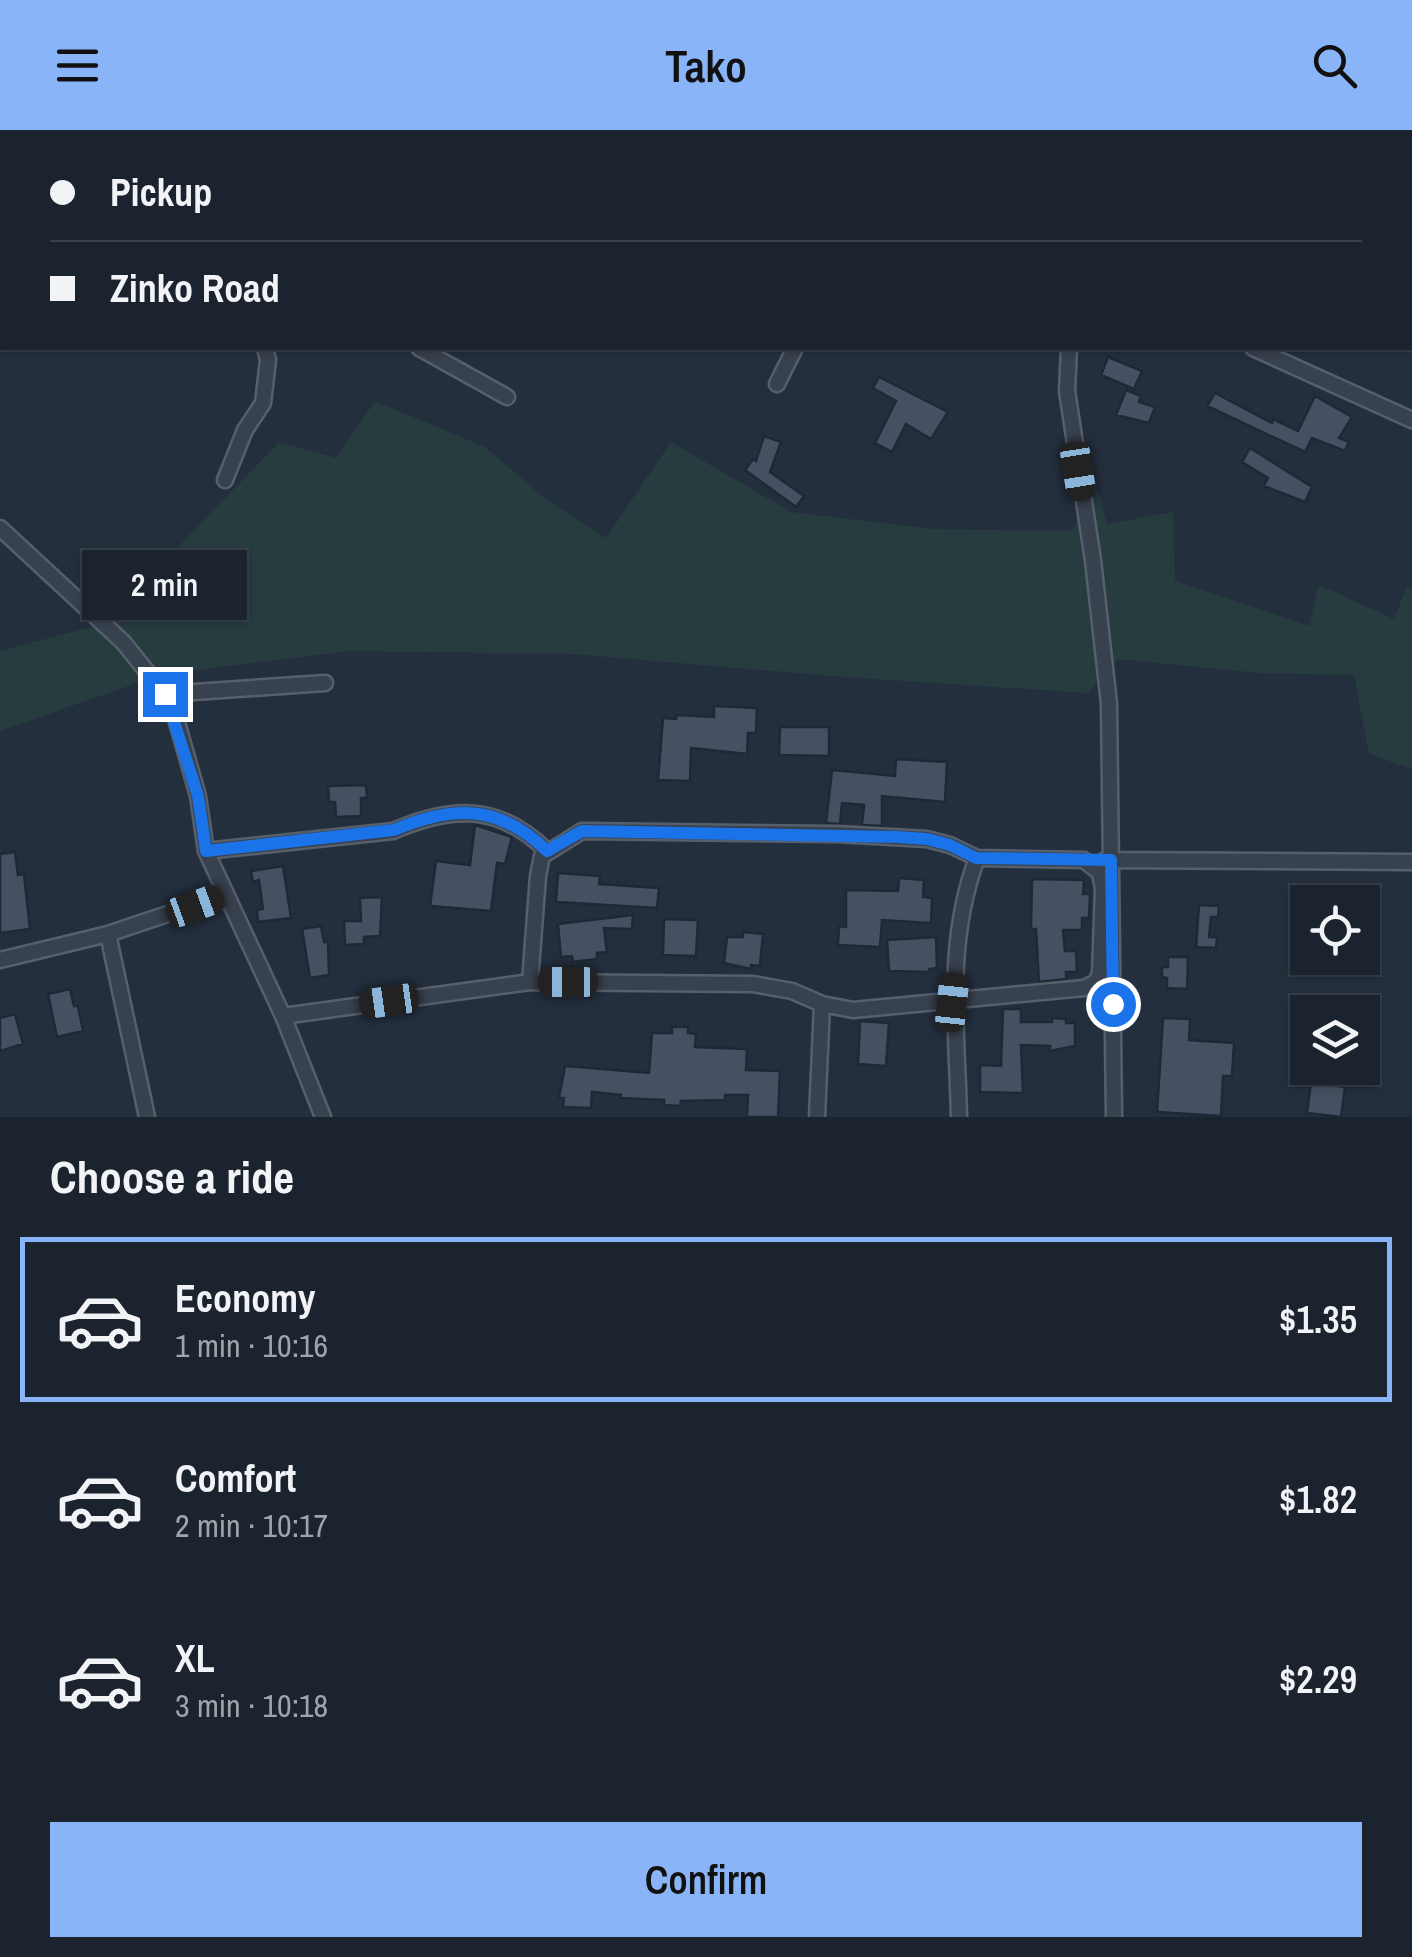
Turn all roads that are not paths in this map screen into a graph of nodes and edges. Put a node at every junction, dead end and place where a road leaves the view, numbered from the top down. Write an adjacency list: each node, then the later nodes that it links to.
1 (266, 350): 9 (street)
2 (424, 350): 7 (street)
3 (794, 350): 6 (street)
4 (1066, 350): 17 (street)
5 (1256, 350): 8 (street)
6 (777, 384)
7 (507, 397)
8 (1412, 420)
9 (226, 480)
10 (0, 528): 12 (street)
11 (324, 683): 12 (street)
12 (165, 694): 13 (street)
13 (206, 851): 14 (street); 19 (street)
14 (547, 851): 15 (street); 22 (street)
15 (976, 858): 16 (street); 23 (street)
16 (1084, 860): 17 (street); 23 (street)
17 (1111, 860): 18 (street); 30 (street)
18 (1412, 862)
19 (224, 895): 20 (street); 25 (street)
20 (108, 934): 21 (street); 26 (street)
21 (0, 960)
22 (530, 982): 24 (street); 25 (street)
23 (952, 1002): 24 (street); 29 (street)
24 (822, 1004): 28 (street)
25 (283, 1016): 27 (street)
26 (147, 1117)
27 (323, 1117)
28 (816, 1117)
29 (959, 1117)
30 (1114, 1117)

